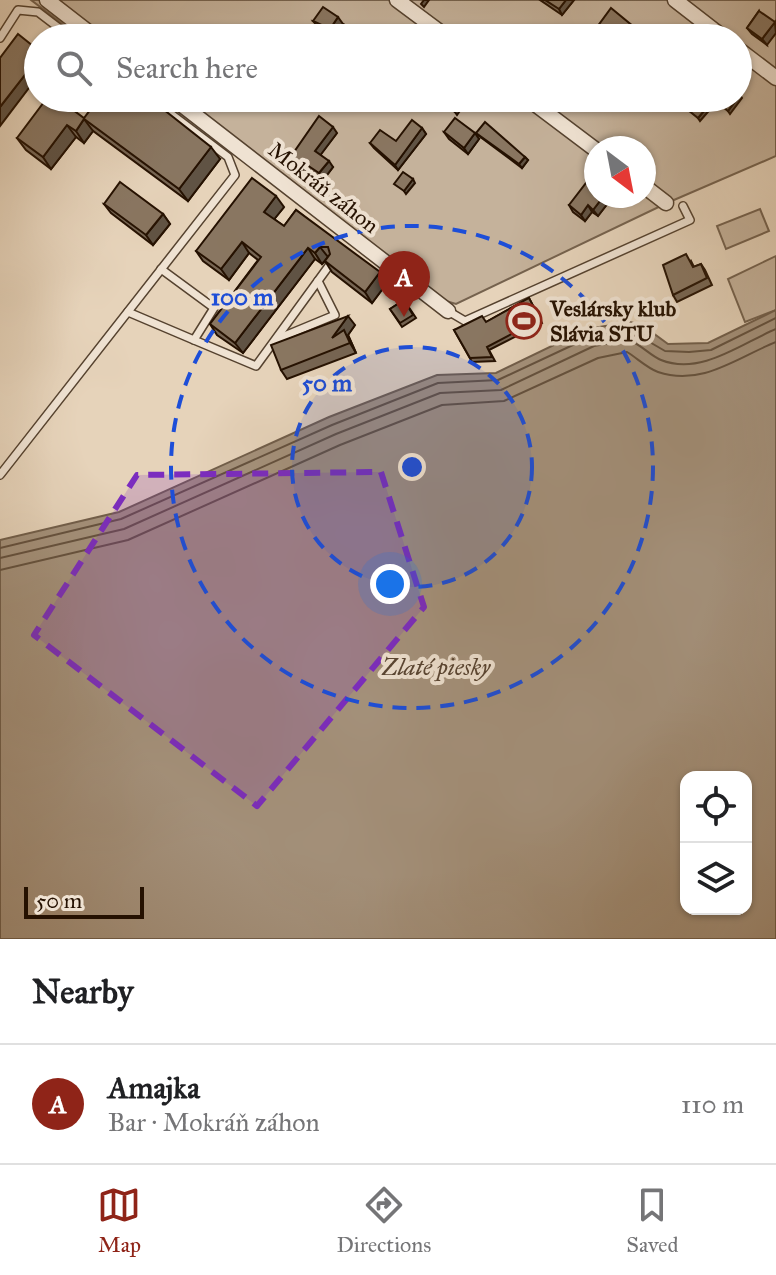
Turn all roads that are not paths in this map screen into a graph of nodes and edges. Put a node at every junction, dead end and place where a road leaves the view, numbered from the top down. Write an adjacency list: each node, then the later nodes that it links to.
1 (47, 0): 5 (street)
2 (397, 0): 6 (street)
3 (675, 0): 7 (street)
4 (54, 24): 8 (lane)
5 (78, 24)
6 (429, 24)
7 (706, 24)
8 (0, 38)
9 (752, 60): 10 (street)
10 (776, 78)
11 (169, 112): 19 (lane)
12 (191, 112): 21 (street, Mokráň záhon)
13 (546, 112): 14 (street)
14 (584, 141)
15 (656, 195): 16 (street)
16 (666, 203)
17 (683, 206): 21 (lane)
18 (331, 263): 20 (lane)
19 (161, 269): 22 (lane); 23 (lane)
20 (318, 281): 24 (lane); 24 (lane)
21 (448, 311)
22 (128, 312): 23 (lane); 25 (lane)
23 (194, 340): 24 (lane)
24 (275, 340)
25 (0, 475)

